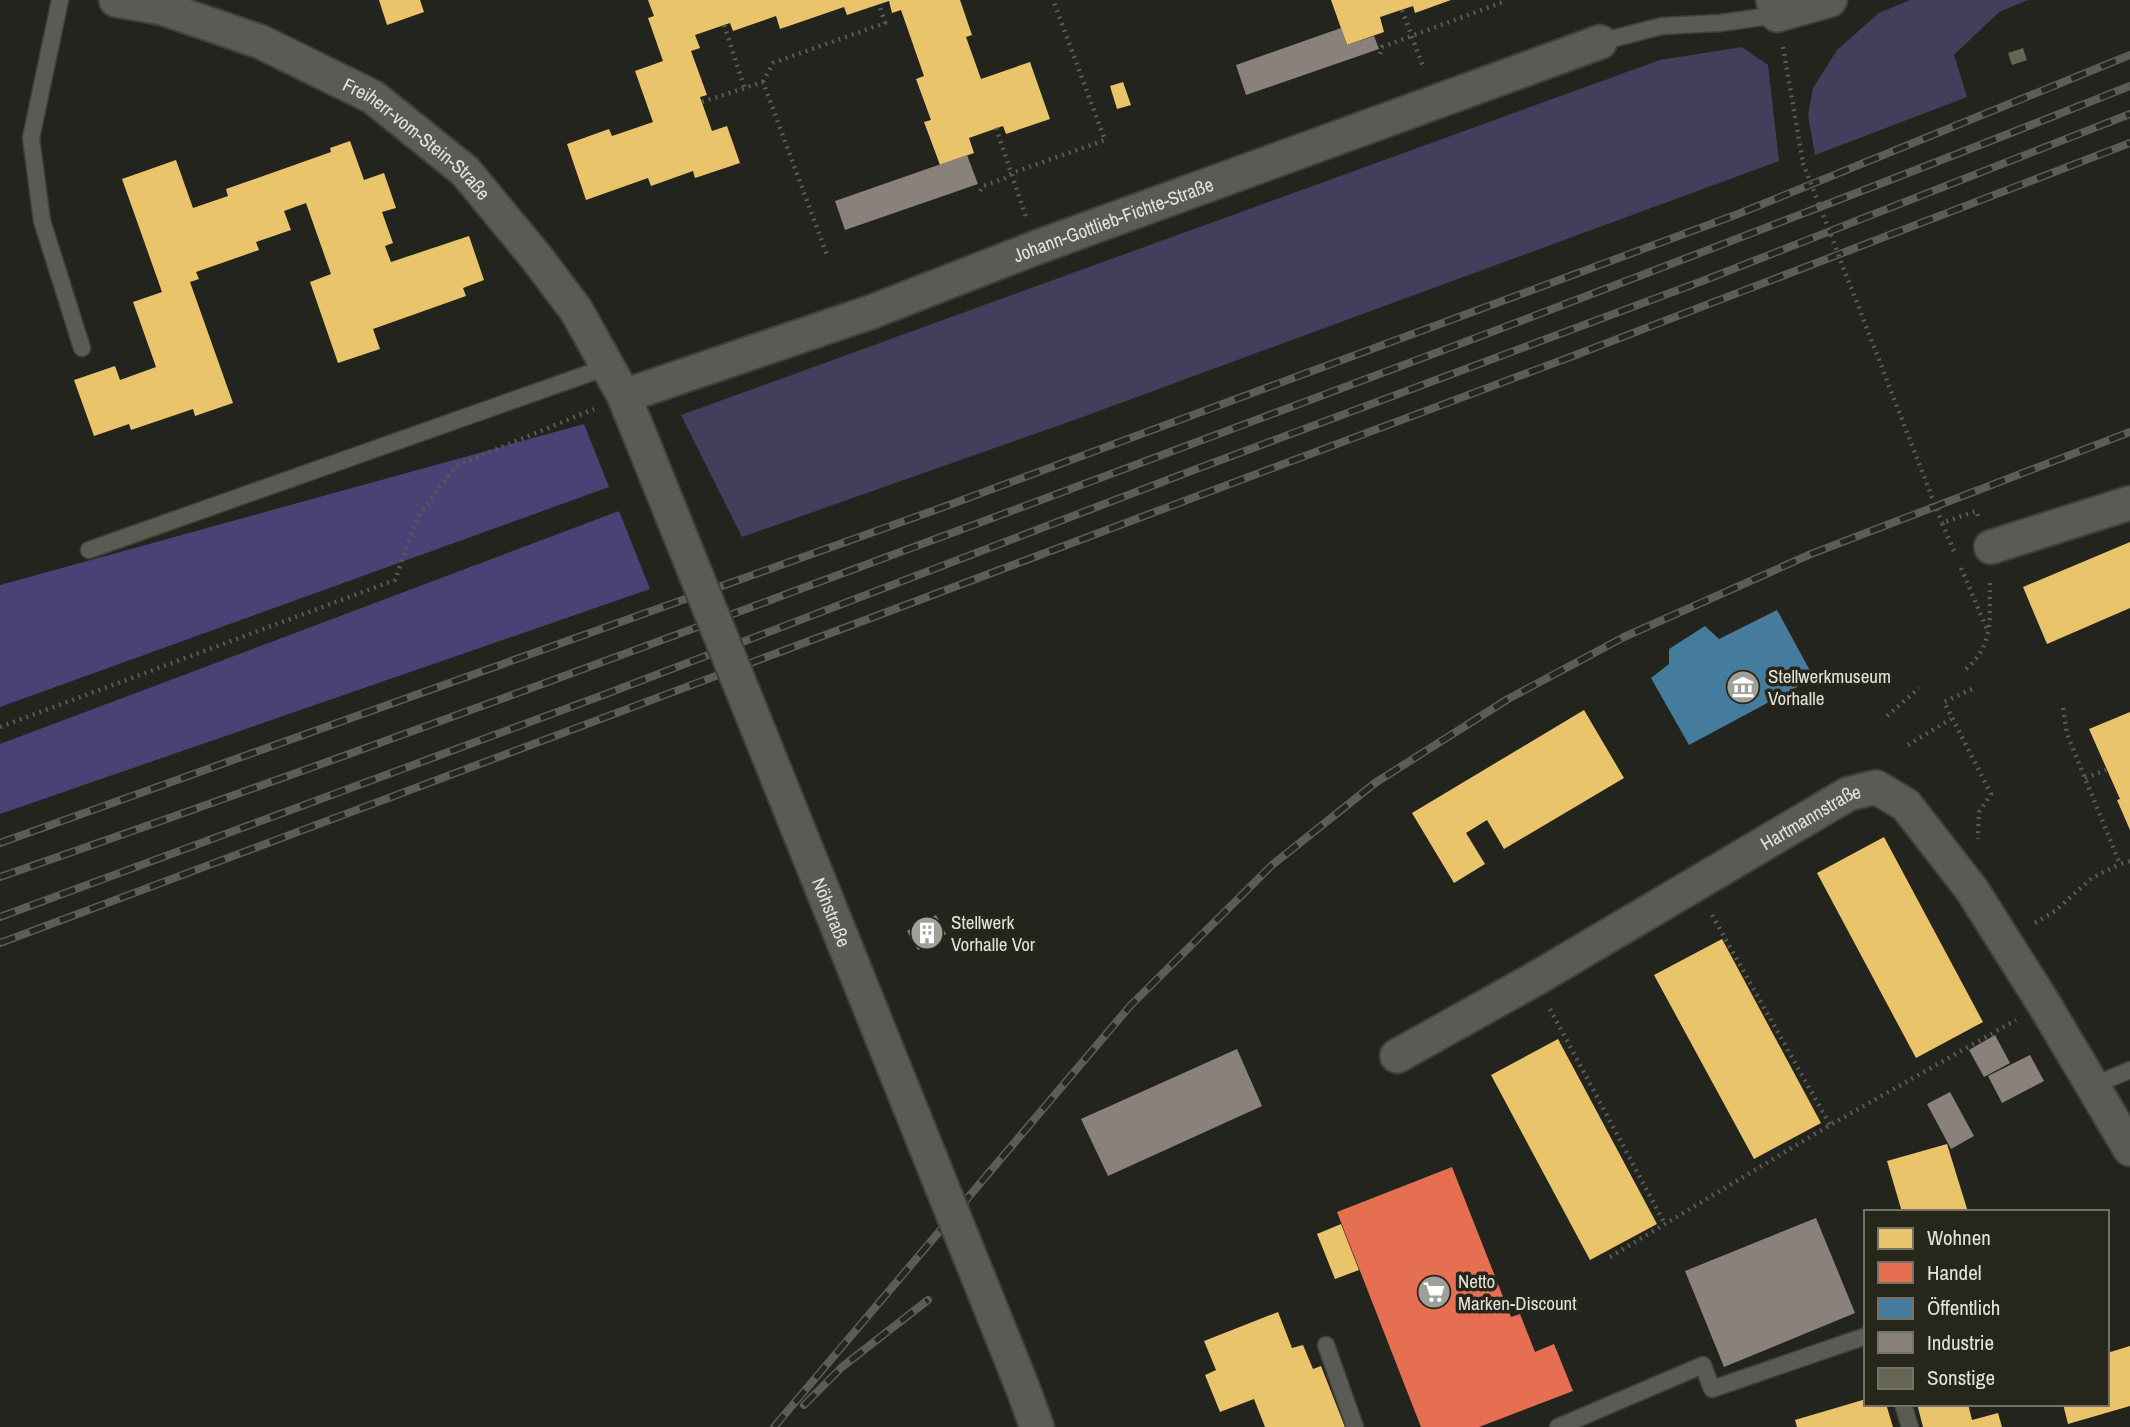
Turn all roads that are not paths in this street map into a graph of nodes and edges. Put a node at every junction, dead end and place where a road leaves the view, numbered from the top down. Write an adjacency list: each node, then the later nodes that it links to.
1 (60, 0): 6 (lane)
2 (116, 0): 7 (street, Freiherr-vom-Stein-Straße)
3 (1825, 2): 4 (street)
4 (1775, 7): 5 (lane)
5 (1600, 43): 8 (street, Johann-Gottlieb-Fichte-Straße)
6 (82, 348)
7 (607, 367): 8 (street, Freiherr-vom-Stein-Straße); 11 (lane)
8 (624, 396): 19 (street, Nöhstraße, bridge)
9 (2130, 503): 10 (street)
10 (1991, 547)
11 (89, 550)
12 (1397, 1056): 14 (street, Hartmannstraße)
13 (2130, 1070): 14 (lane)
14 (2092, 1086): 15 (street, Hartmannstraße)
15 (2130, 1149)
16 (1864, 1337): 21 (lane)
17 (1326, 1345): 20 (lane)
18 (1904, 1406): 22 (lane)
19 (1037, 1427)
20 (1355, 1427)
21 (1558, 1427)
22 (1910, 1427)

